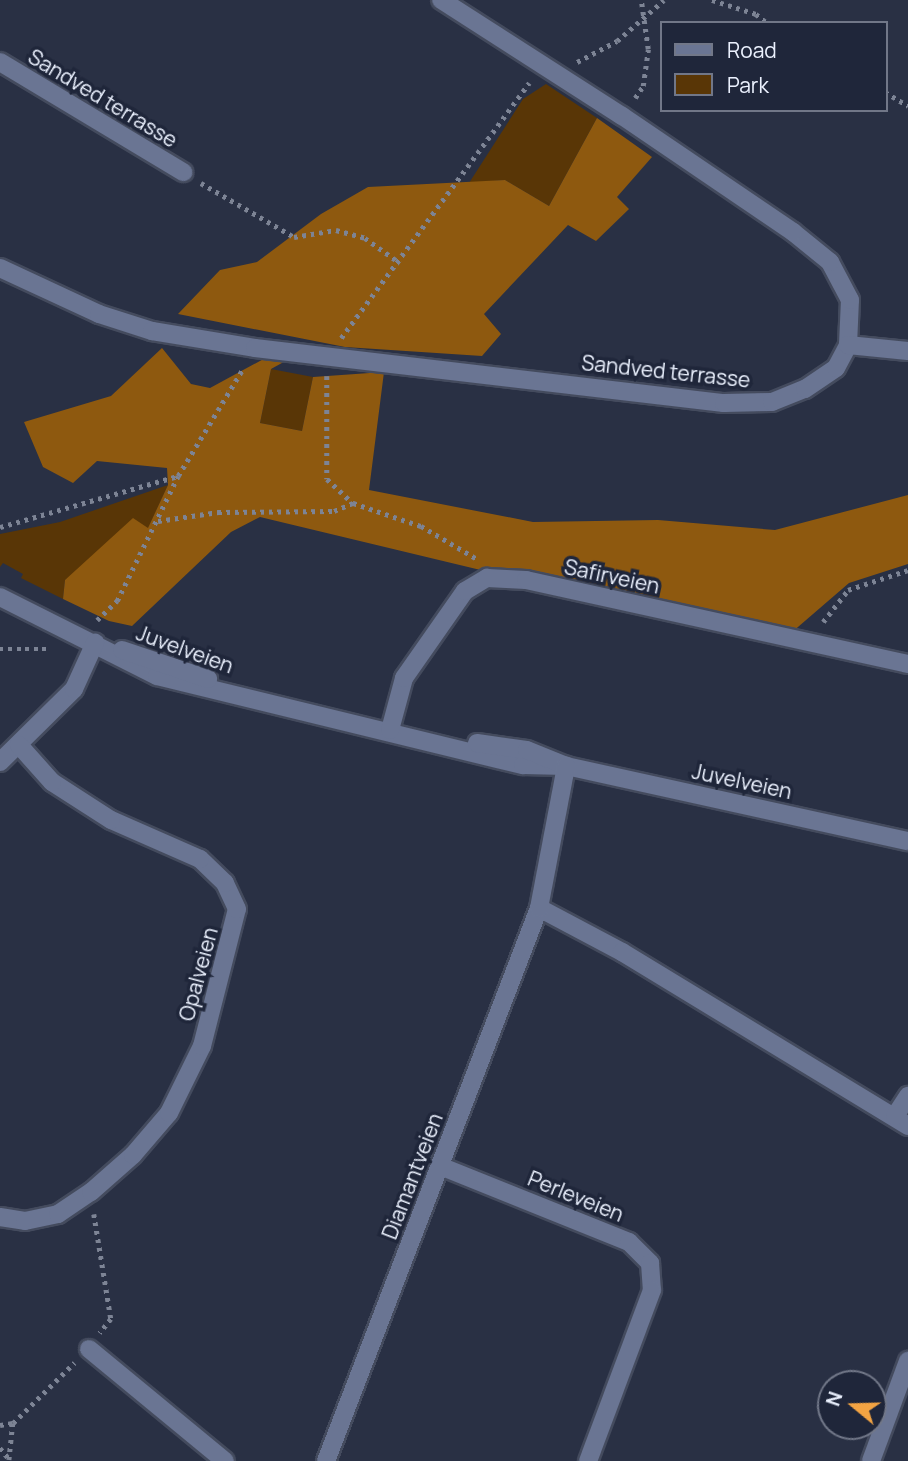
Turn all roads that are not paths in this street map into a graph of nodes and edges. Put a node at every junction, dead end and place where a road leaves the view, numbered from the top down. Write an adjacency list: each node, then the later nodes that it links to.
1 (441, 0): 5 (street)
2 (0, 62): 3 (street, Sandved terrasse)
3 (183, 172)
4 (0, 268): 5 (street, Sandved terrasse)
5 (848, 345): 6 (street)
6 (908, 351)
7 (0, 597): 8 (street, Juvelveien)
8 (95, 643): 10 (street, Juvelveien); 11 (street)
9 (908, 664): 10 (street, Safirveien)
10 (390, 730): 13 (street, Juvelveien)
11 (19, 745): 12 (street); 19 (street, Opalveien)
12 (0, 762)
13 (566, 766): 14 (street, Juvelveien); 15 (street, Diamantveien)
14 (908, 841)
15 (539, 908): 17 (street); 18 (street, Diamantveien)
16 (908, 1096): 17 (street)
17 (902, 1121)
18 (440, 1166): 23 (street, Diamantveien); 24 (street, Perleveien)
19 (0, 1217)
20 (89, 1349): 22 (street)
21 (908, 1361): 25 (street)
22 (225, 1461)
23 (326, 1461)
24 (588, 1461)
25 (871, 1461)

